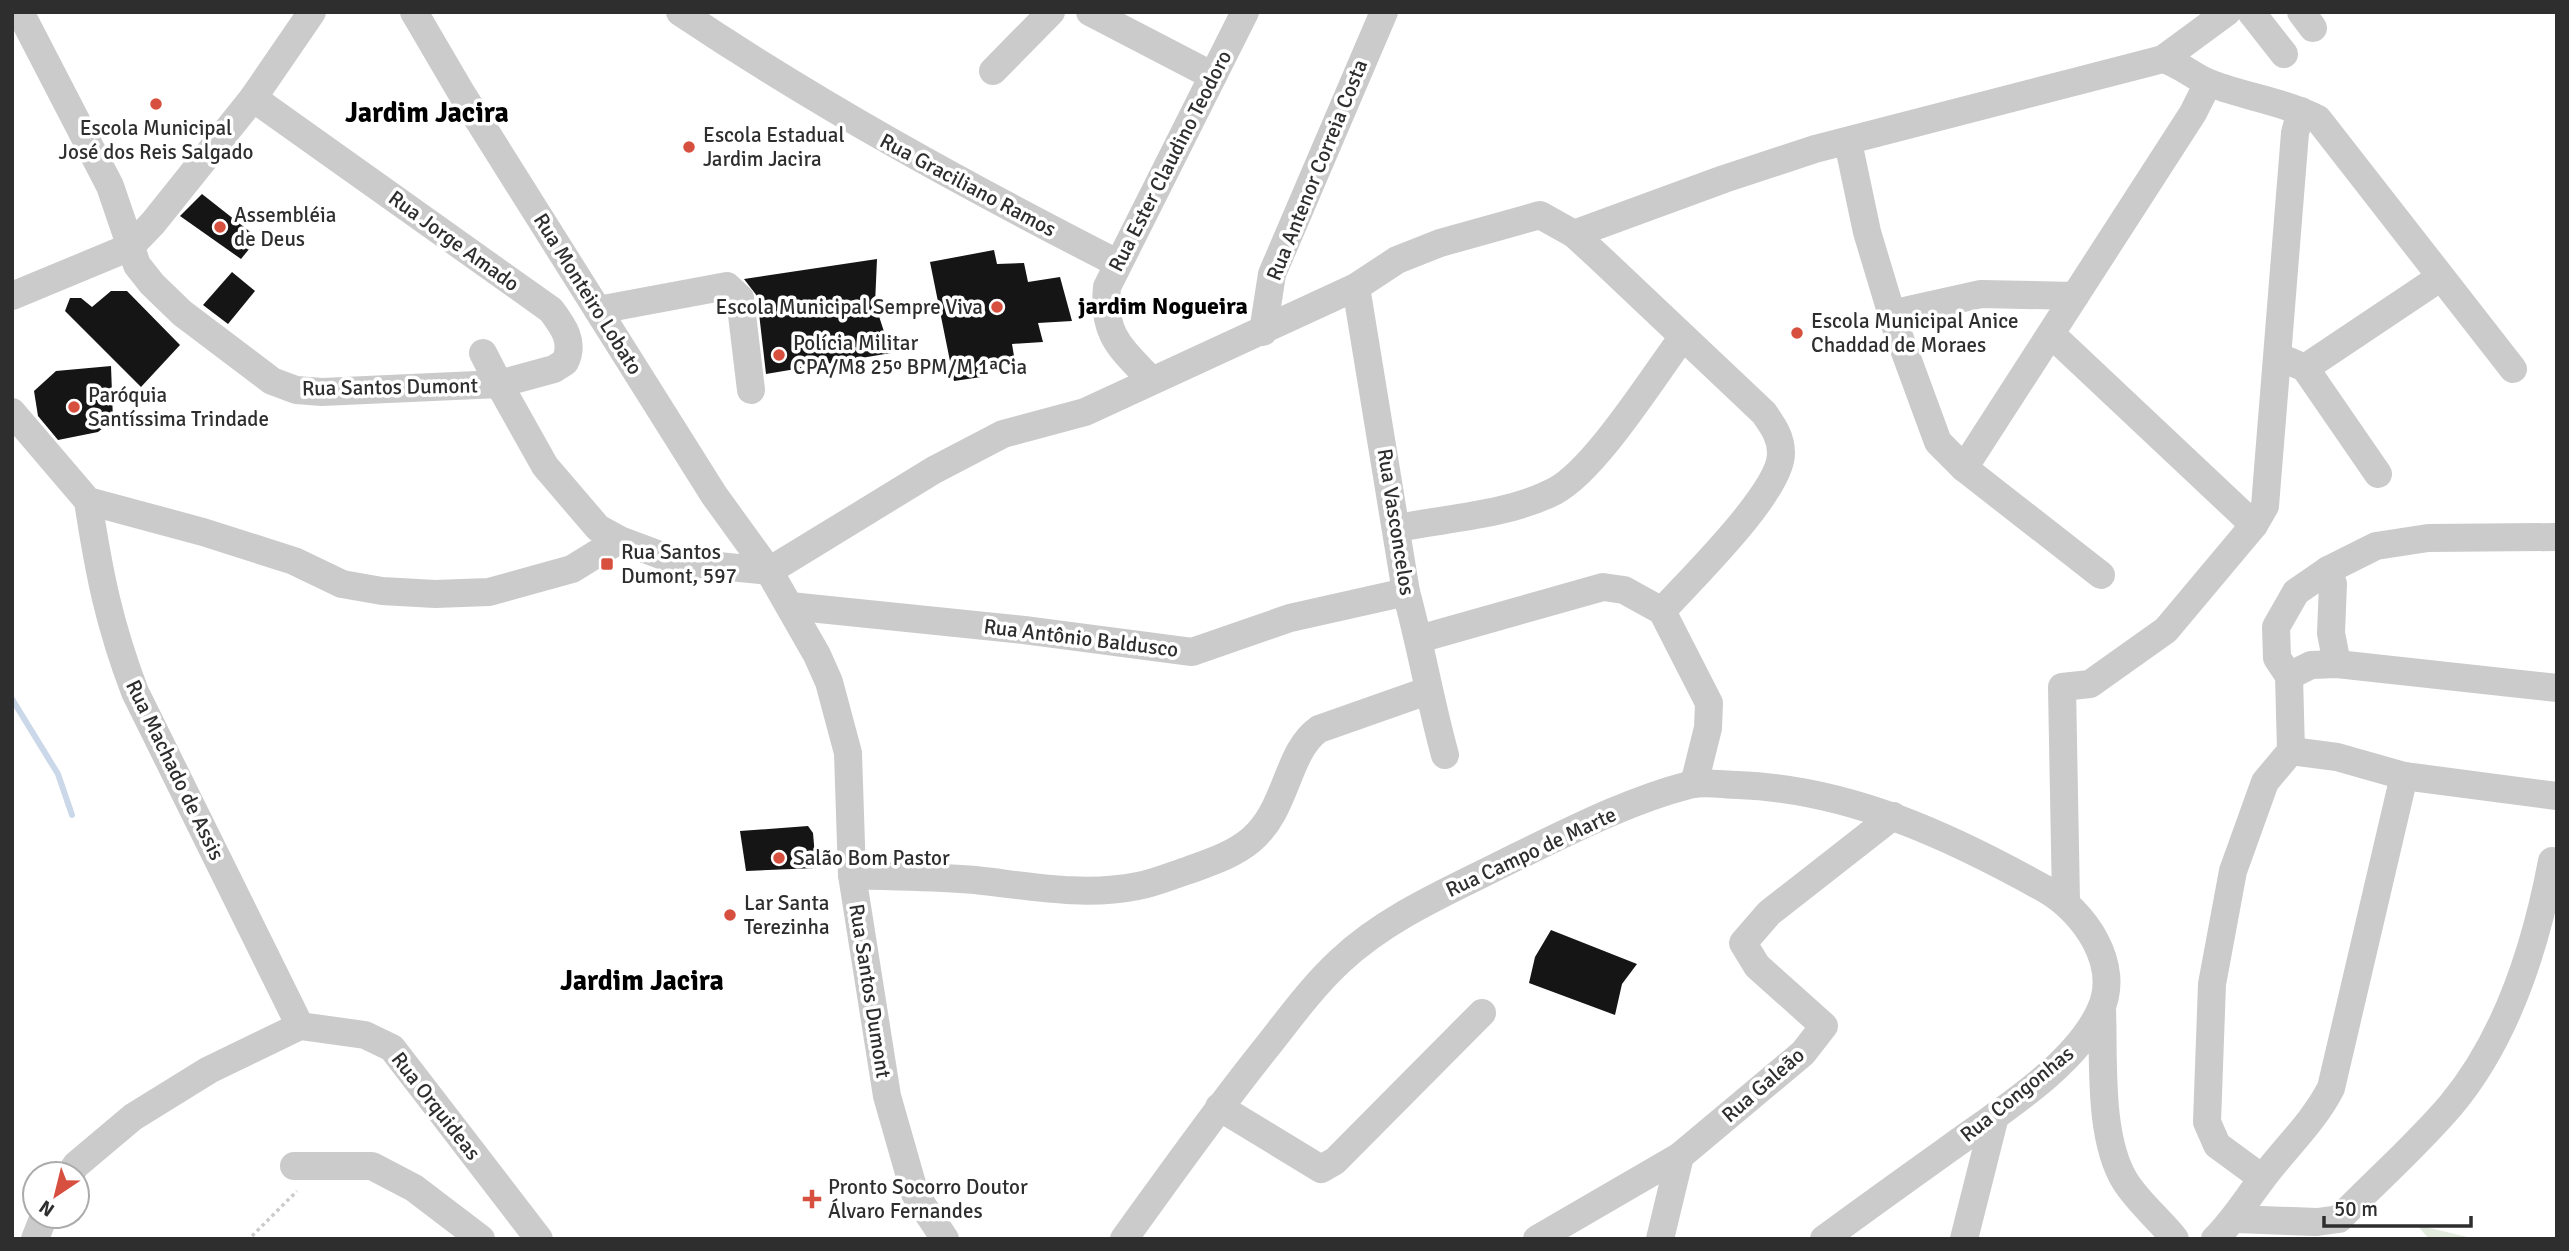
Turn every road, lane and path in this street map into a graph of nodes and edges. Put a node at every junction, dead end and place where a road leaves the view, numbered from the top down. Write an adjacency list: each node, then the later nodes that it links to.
1 (20, 12): 20 (street, Rua Santos Dumont)
2 (312, 12): 16 (street)
3 (414, 12): 26 (street, Rua Monteiro Lobato)
4 (680, 12): 21 (street, Rua Graciliano Ramos)
5 (1051, 12): 13 (street)
6 (1090, 12): 14 (street)
7 (1245, 12): 14 (street, Rua Ester Claudino Teodoro)
8 (1384, 12): 28 (street, Rua Antenor Correia Costa)
9 (2227, 12): 12 (street)
10 (2251, 12): 11 (street)
11 (2284, 54)
12 (2163, 58): 15 (street); 18 (street)
13 (993, 71)
14 (1213, 76): 21 (street, Rua Ester Claudino Teodoro)
15 (2208, 83): 17 (street); 25 (street)
16 (253, 98): 20 (street); 36 (street, Rua Jorge Amado)
17 (2301, 111): 22 (street); 32 (street)
18 (1849, 142): 19 (street); 27 (street)
19 (1574, 234): 23 (street); 30 (street)
20 (130, 247): 24 (street); 36 (street, Rua Santos Dumont)
21 (1117, 263): 35 (street, Rua Ester Claudino Teodoro)
22 (2441, 277): 33 (street); 34 (street)
23 (1356, 287): 28 (street); 43 (street, Rua Vasconcelos)
24 (12, 296)
25 (2075, 296): 27 (street); 29 (street)
26 (598, 310): 37 (street); 47 (street, Rua Monteiro Lobato)
27 (1891, 314): 39 (street)
28 (1263, 332): 35 (street)
29 (2051, 334): 39 (street); 42 (street)
30 (1682, 338): 43 (street); 51 (street)
31 (484, 353): 36 (street)
32 (2277, 355): 33 (street); 42 (street)
33 (2305, 368): 40 (street)
34 (2513, 369)
35 (1151, 380): 47 (street)
36 (499, 384): 45 (street, Rua Santos Dumont)
37 (751, 390)
38 (12, 412): 41 (street)
39 (1965, 468): 48 (street)
40 (2378, 474)
41 (88, 501): 45 (street); 68 (street, Rua Machado de Assis)
42 (2254, 525): 65 (street)
43 (1398, 528): 49 (street, Rua Vasconcelos)
44 (2557, 537): 46 (street)
45 (619, 540): 47 (street, Rua Santos Dumont)
46 (2328, 570): 53 (street); 54 (street)
47 (769, 571): 50 (street, Rua Santos Dumont)
48 (2101, 575)
49 (1406, 592): 50 (street, Rua Antônio Baldusco); 52 (street, Rua Vasconcelos)
50 (790, 606): 64 (street, Rua Santos Dumont)
51 (1662, 611): 52 (street); 60 (street)
52 (1419, 639): 56 (street, Rua Vasconcelos)
53 (2337, 664): 54 (street); 55 (street)
54 (2289, 676): 57 (street)
55 (2557, 688)
56 (1427, 691): 58 (street, Rua Vasconcelos); 64 (street)
57 (2291, 751): 59 (street); 75 (street)
58 (1444, 755)
59 (2404, 776): 61 (street); 75 (street)
60 (1694, 783): 62 (street, Rua Campo de Marte); 69 (street, Rua Campo de Marte)
61 (2557, 796)
62 (1893, 816): 65 (street, Rua Campo de Marte); 71 (street, Rua Galeão)
63 (2552, 861): 77 (street)
64 (852, 875): 81 (street, Rua Santos Dumont)
65 (2066, 901): 66 (street, Rua Congonhas)
66 (2102, 1009): 70 (street, Rua Congonhas); 87 (street)
67 (1482, 1013): 69 (street)
68 (300, 1026): 72 (street); 80 (street, Rua Orquideas)
69 (1219, 1107): 82 (street, Rua Campo de Marte)
70 (1994, 1116): 85 (street, Rua Congonhas); 86 (street)
71 (1680, 1156): 83 (street, Rua Galeão); 84 (street)
72 (82, 1160)
73 (333, 1165): 74 (street); 78 (path); 79 (street)
74 (294, 1166)
75 (2262, 1178): 76 (street)
76 (2235, 1219): 77 (street); 88 (street)
77 (2344, 1229)
78 (252, 1236)
79 (481, 1239)
80 (539, 1239)
81 (945, 1239)
82 (1124, 1239)
83 (1537, 1239)
84 (1660, 1239)
85 (1824, 1239)
86 (1964, 1239)
87 (2175, 1239)
88 (2215, 1239)

